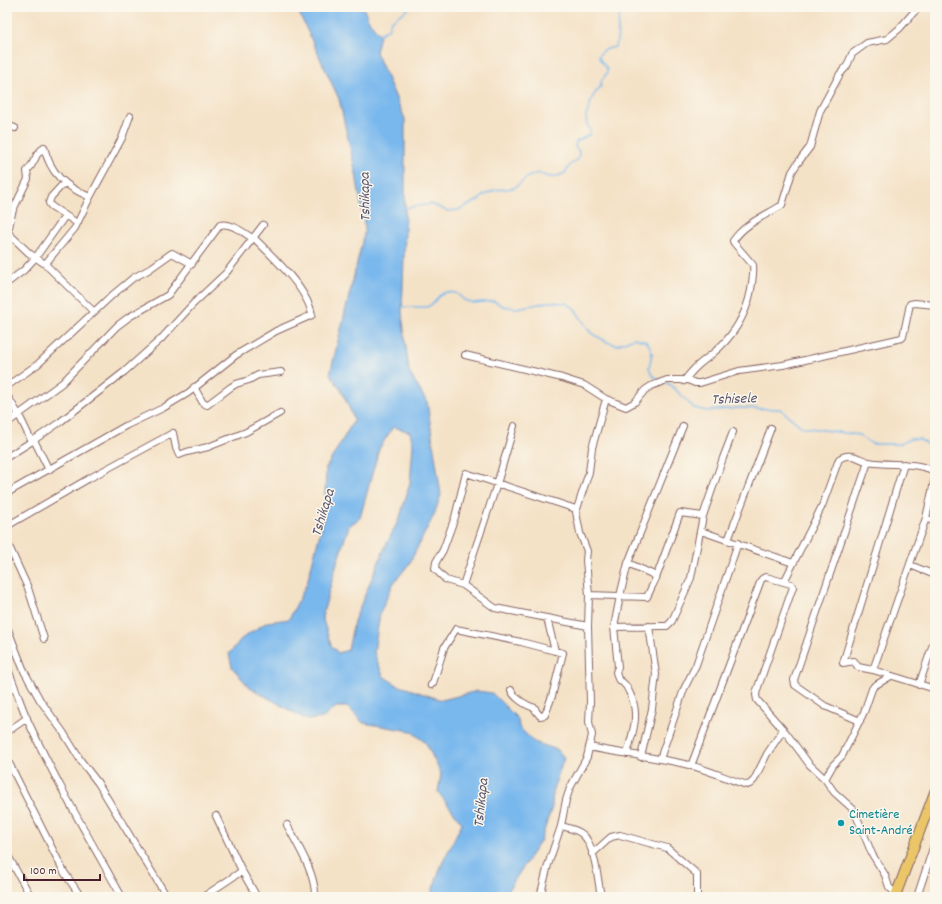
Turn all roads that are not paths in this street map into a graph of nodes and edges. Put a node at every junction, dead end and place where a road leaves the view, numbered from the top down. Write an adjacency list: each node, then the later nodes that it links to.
1 (920, 7): 19 (street)
2 (130, 116): 6 (street)
3 (7, 125): 4 (street)
4 (15, 128)
5 (64, 183): 6 (street); 7 (street); 11 (street)
6 (90, 197): 8 (street)
7 (65, 216): 8 (street); 11 (street)
8 (77, 223): 12 (street)
9 (263, 225): 10 (street)
10 (253, 238): 13 (street); 21 (street); 31 (street)
11 (36, 257): 12 (street); 14 (street)
12 (45, 264): 16 (street)
13 (192, 264): 16 (street); 25 (street)
14 (7, 283)
15 (935, 305): 19 (street)
16 (94, 312): 20 (street)
17 (466, 355): 23 (street)
18 (281, 372): 21 (street)
19 (684, 381): 23 (street)
20 (7, 386)
21 (194, 387): 35 (street)
22 (7, 395): 25 (street)
23 (606, 399): 39 (street)
24 (280, 413): 43 (street)
25 (19, 415): 26 (street); 31 (street)
26 (7, 423)
27 (514, 426): 37 (street)
28 (683, 426): 49 (street)
29 (771, 428): 45 (street)
30 (733, 432): 40 (street)
31 (34, 440): 32 (street); 35 (street)
32 (7, 457)
33 (868, 462): 34 (street); 48 (street); 73 (street)
34 (904, 464): 36 (street); 66 (street)
35 (49, 470): 38 (street)
36 (935, 478): 41 (street)
37 (497, 484): 39 (street); 54 (street); 54 (street)
38 (7, 493)
39 (576, 509): 55 (street)
40 (703, 516): 44 (street); 52 (street)
41 (926, 518): 42 (street); 50 (street)
42 (935, 522)
43 (7, 526)
44 (700, 531): 45 (street); 59 (street)
45 (728, 540): 47 (street)
46 (7, 542): 63 (street)
47 (738, 543): 48 (street); 79 (street)
48 (793, 563): 53 (street)
49 (628, 564): 52 (street); 56 (street)
50 (910, 565): 51 (street); 66 (street)
51 (935, 575)
52 (656, 578): 56 (street)
53 (784, 582): 74 (street); 81 (street)
54 (463, 585): 57 (street)
55 (589, 595): 56 (street); 58 (street)
56 (620, 596): 61 (street)
57 (547, 618): 58 (street); 64 (street)
58 (588, 626): 76 (street)
59 (649, 626): 61 (street); 78 (street)
60 (7, 627): 95 (street)
61 (614, 627): 77 (street)
62 (935, 638): 69 (street)
63 (44, 639)
64 (554, 651): 68 (street); 71 (street)
65 (7, 667): 72 (street)
66 (873, 670): 67 (street)
67 (891, 676): 69 (street); 73 (street)
68 (431, 685)
69 (919, 685): 70 (street)
70 (935, 689)
71 (511, 690)
72 (27, 718): 75 (street); 94 (street)
73 (860, 721): 82 (street)
74 (783, 730): 81 (street); 82 (street)
75 (7, 732)
76 (589, 747): 77 (street); 86 (street)
77 (627, 754): 78 (street)
78 (640, 757): 79 (street)
79 (660, 759): 81 (street)
80 (7, 760): 93 (street)
81 (691, 766)
82 (825, 780): 91 (street)
83 (935, 791): 91 (highway)
84 (216, 816): 90 (street)
85 (287, 825): 98 (street)
86 (561, 826): 89 (street); 99 (street)
87 (935, 842): 102 (street)
88 (7, 854): 92 (street)
89 (592, 854): 100 (street); 101 (street)
90 (242, 871): 96 (street); 97 (street)
91 (896, 896)
92 (31, 897)
93 (81, 897)
94 (122, 897)
95 (167, 897)
96 (203, 897)
97 (257, 897)
98 (315, 897)
99 (540, 897)
100 (601, 897)
101 (697, 897)
102 (917, 897)

